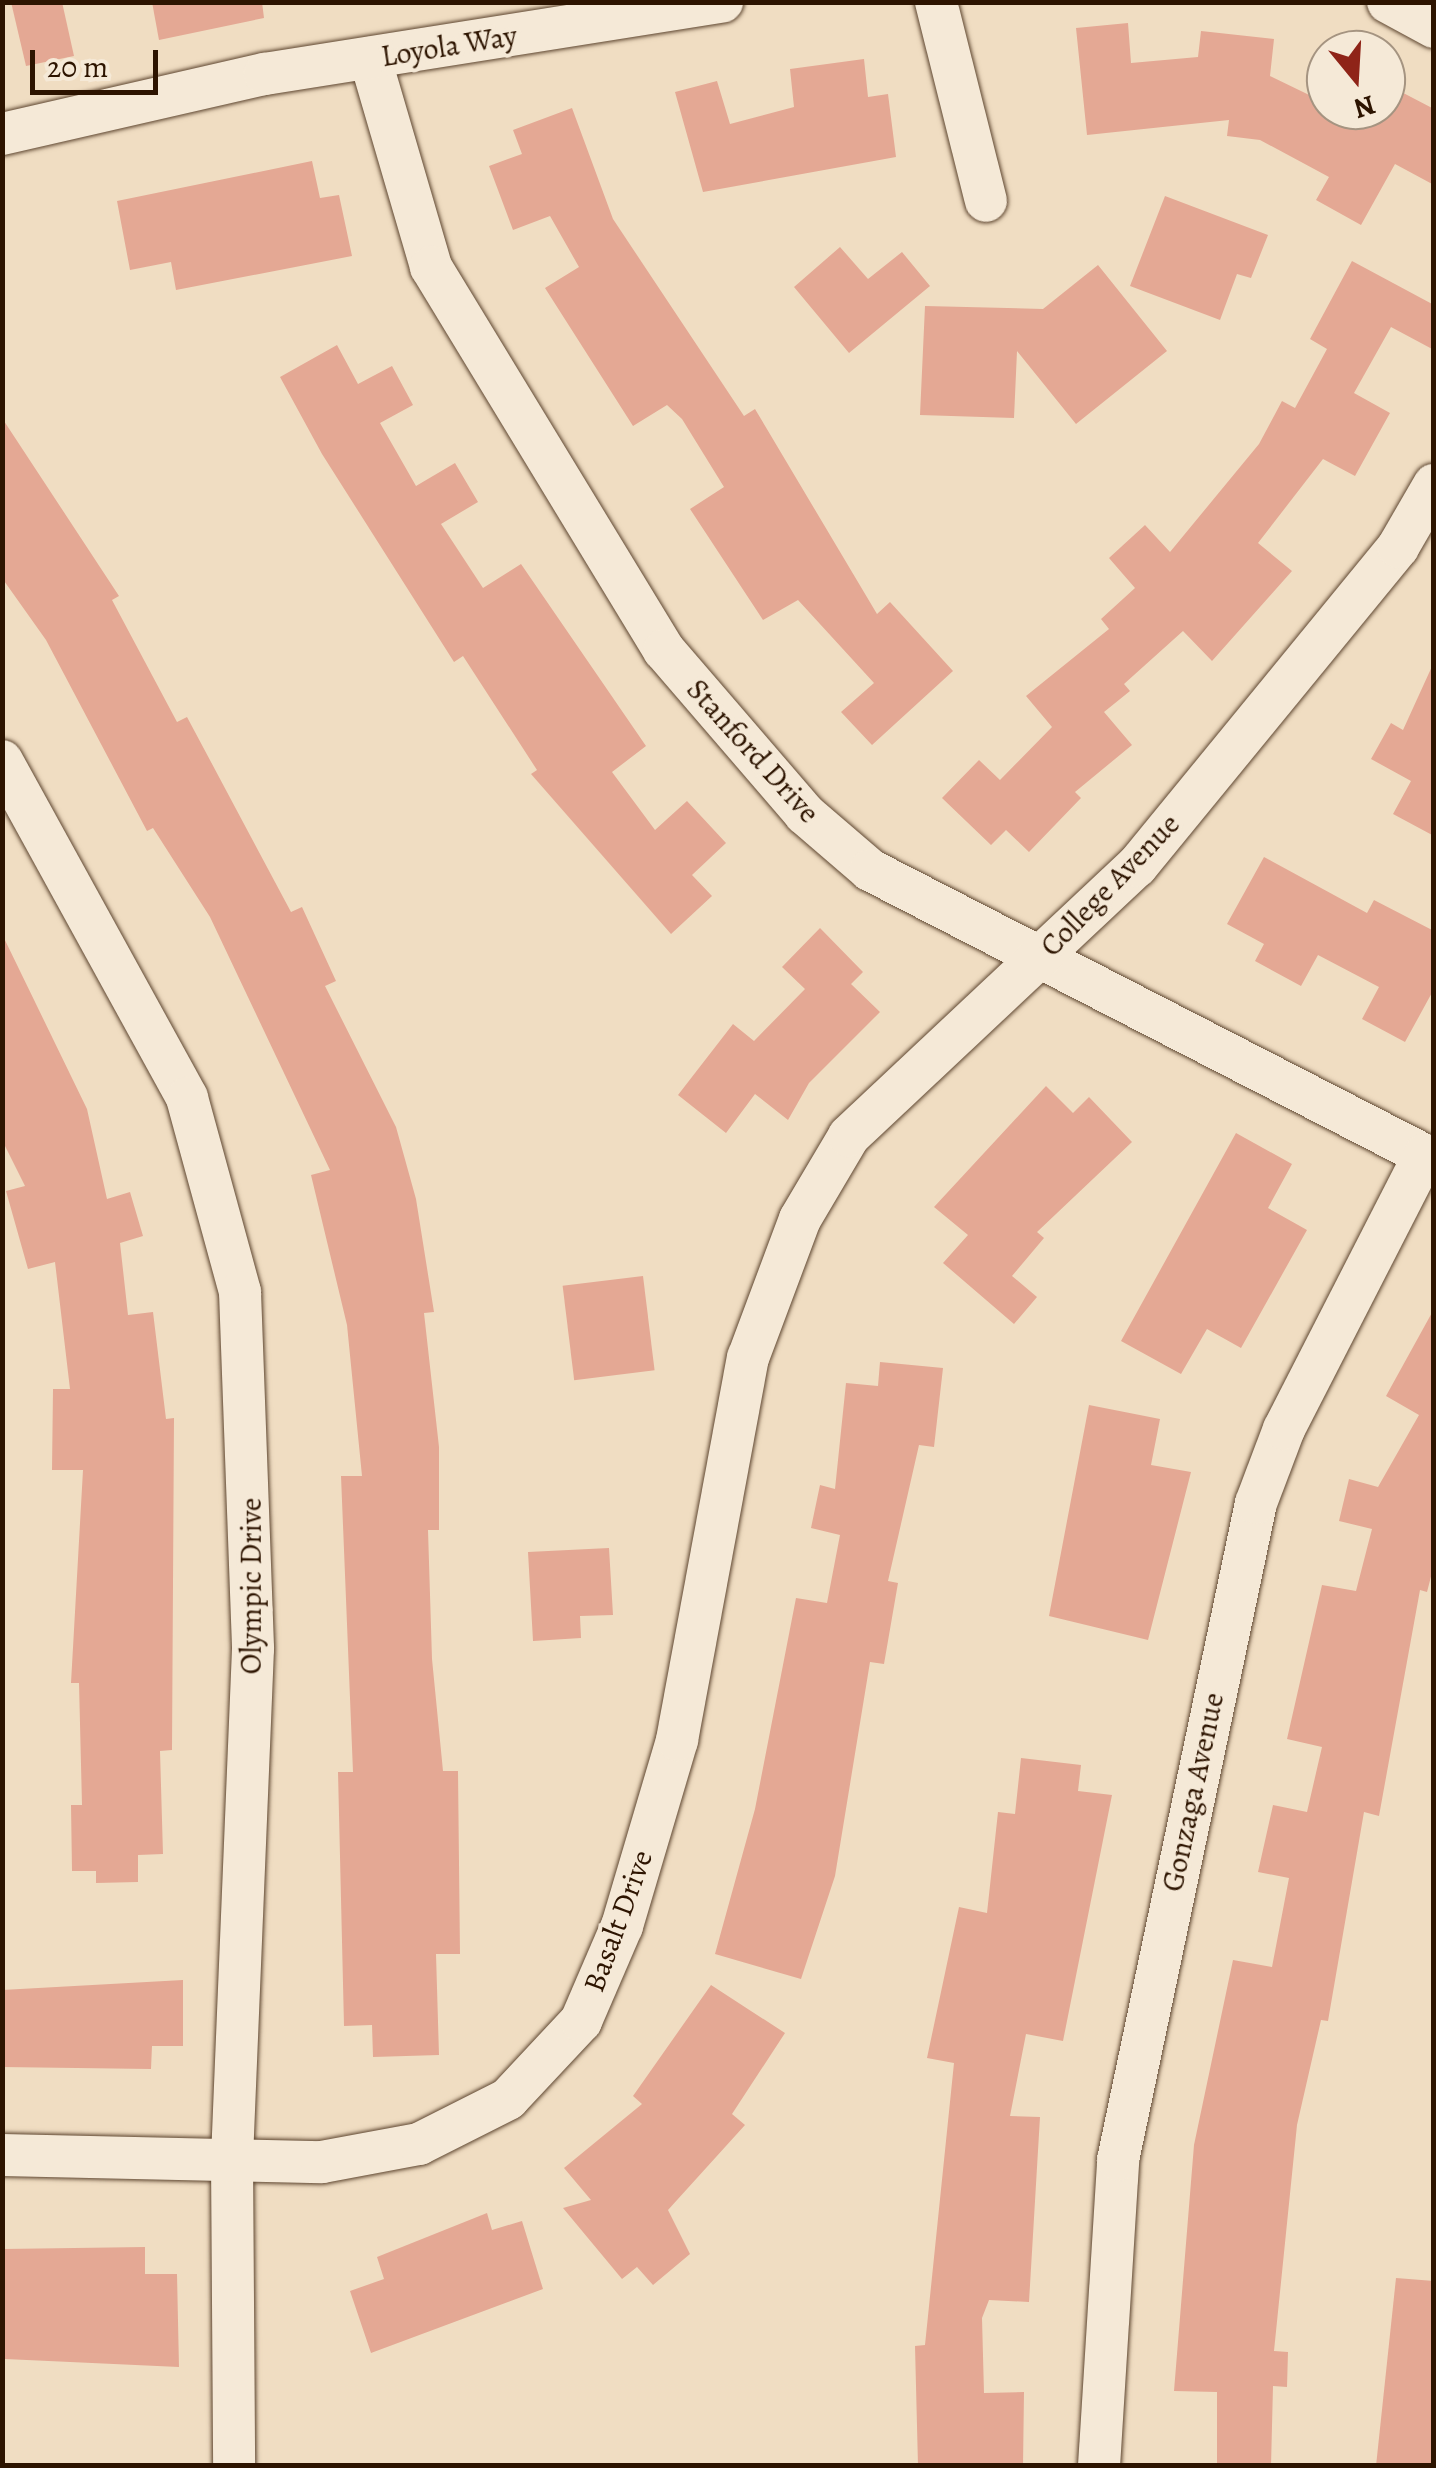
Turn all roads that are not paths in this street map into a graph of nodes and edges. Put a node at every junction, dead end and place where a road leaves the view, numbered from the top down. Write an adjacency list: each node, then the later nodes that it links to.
1 (722, 2): 5 (street, Loyola Way)
2 (936, 2): 7 (street)
3 (1388, 2): 4 (street)
4 (1434, 27)
5 (370, 58): 6 (street, Loyola Way); 10 (street, Stanford Drive)
6 (2, 134)
7 (986, 200)
8 (1434, 485): 10 (street, College Avenue)
9 (2, 761): 14 (street, Olympic Drive)
10 (1037, 961): 11 (street, Stanford Drive); 12 (street, College Avenue)
11 (1429, 1157): 16 (street, Gonzaga Avenue)
12 (780, 1272): 14 (street, Basalt Drive)
13 (2, 2155): 14 (street, Basalt Drive)
14 (232, 2159): 15 (street, Olympic Drive)
15 (234, 2466)
16 (1099, 2466)

